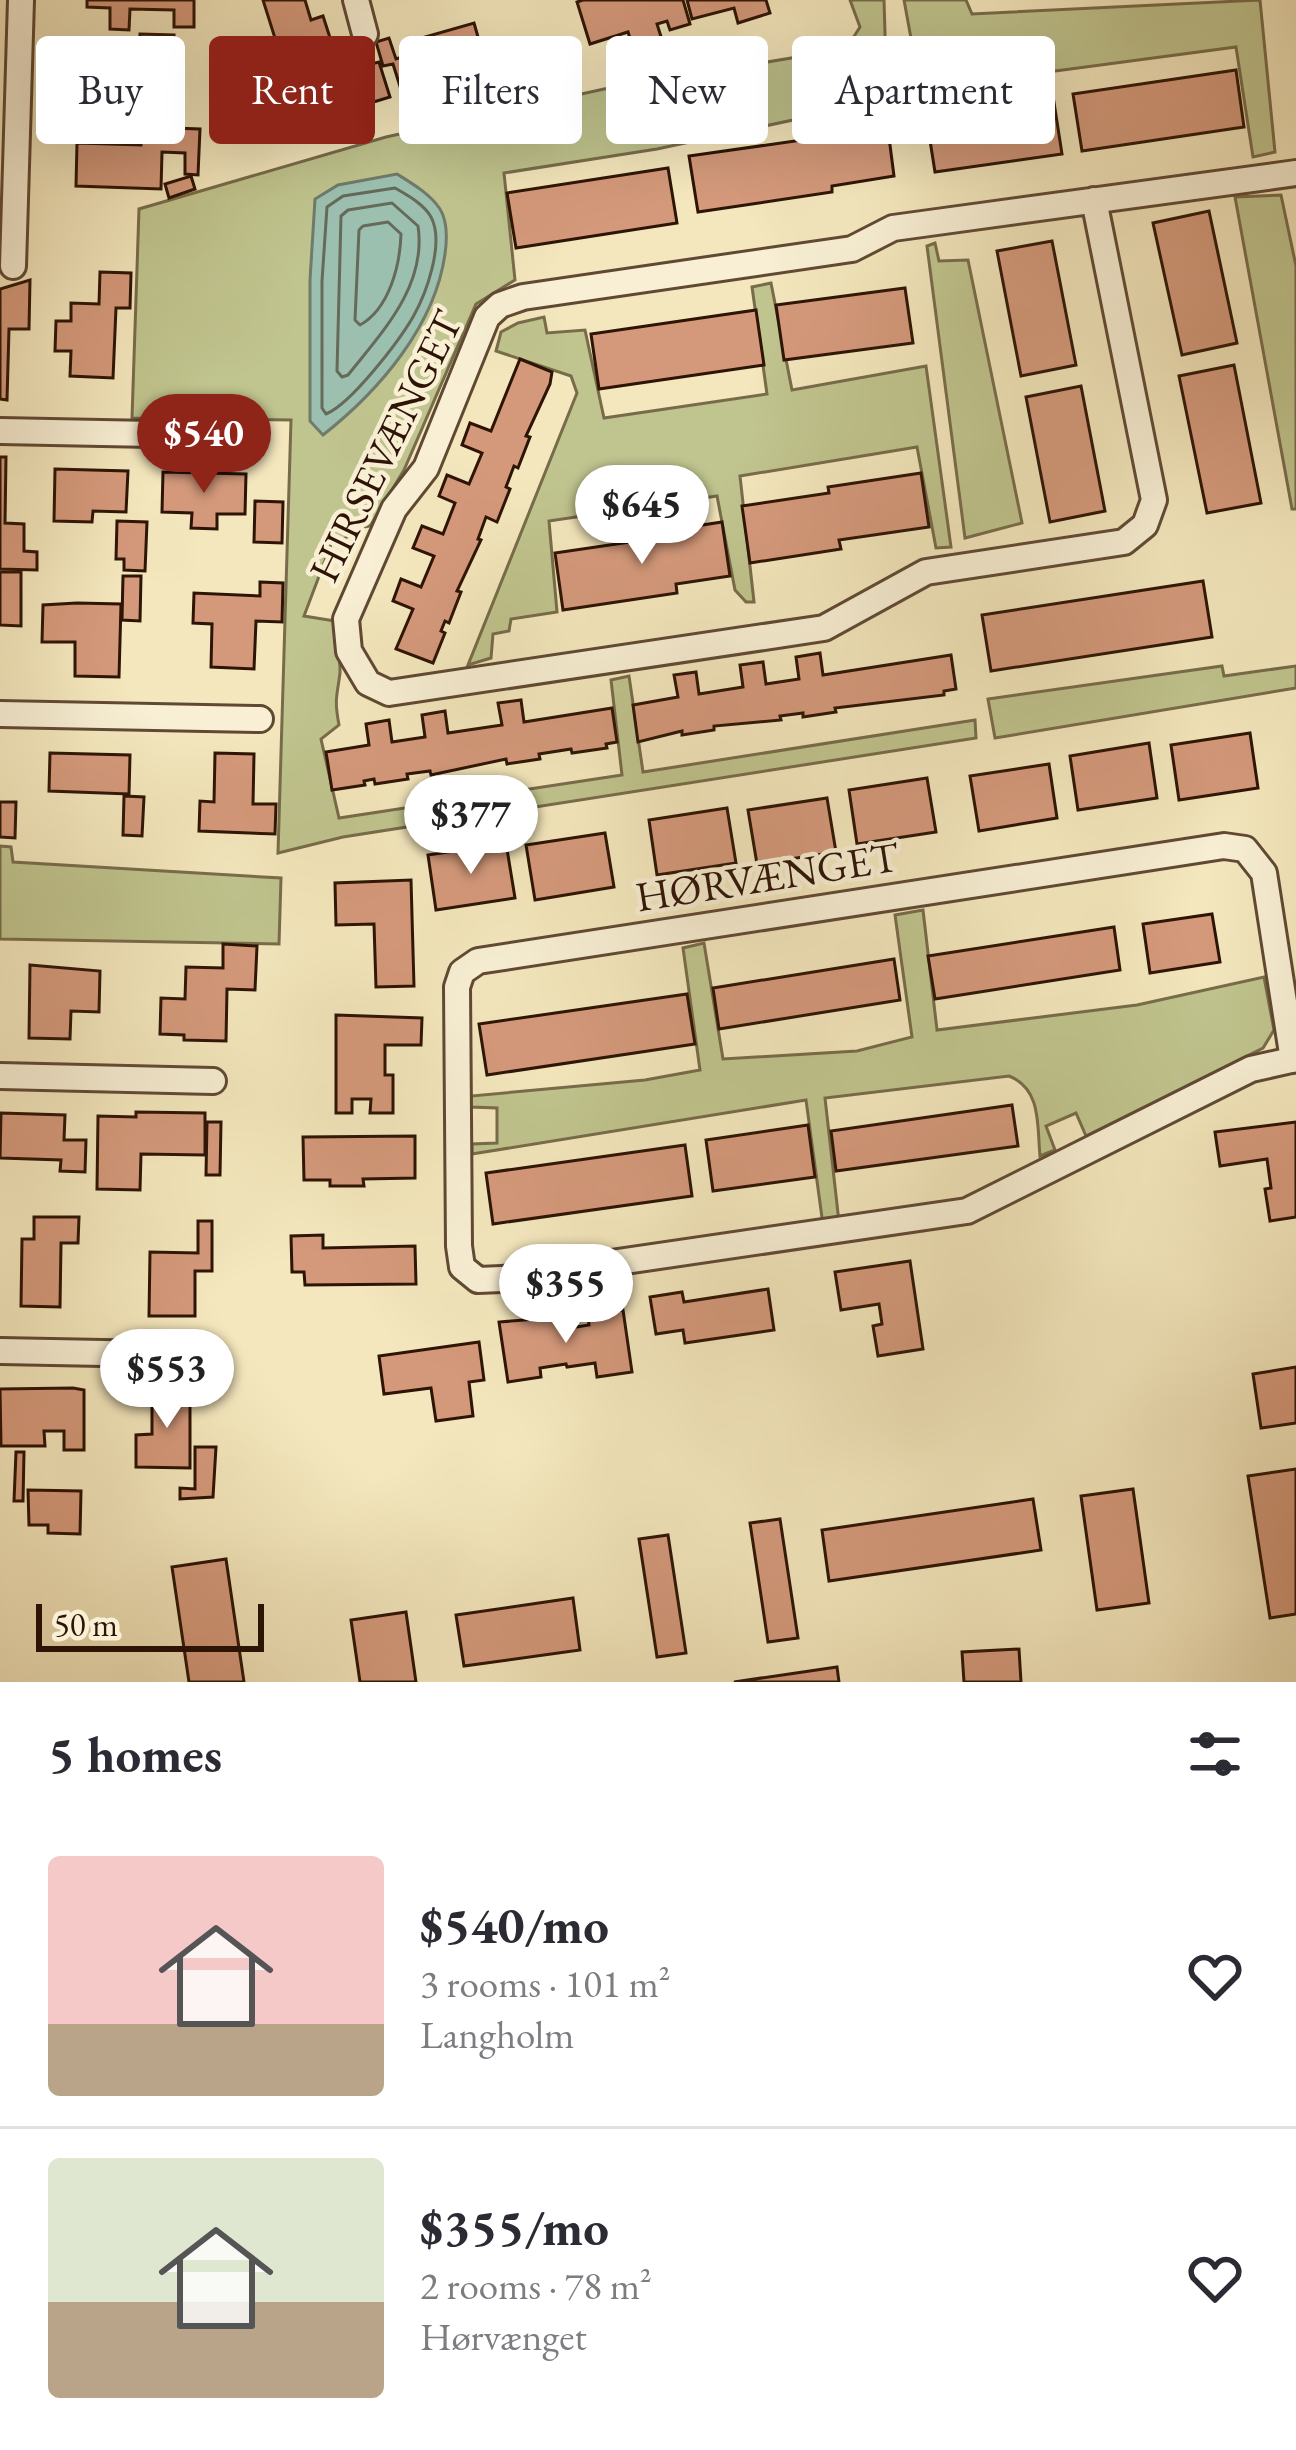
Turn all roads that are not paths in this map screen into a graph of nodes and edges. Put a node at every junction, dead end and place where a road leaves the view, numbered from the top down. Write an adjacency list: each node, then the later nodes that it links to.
1 (21, 0): 6 (street)
2 (356, 0): 3 (street)
3 (365, 34)
4 (1296, 172): 5 (street, HIRSEVÆNGET)
5 (1094, 200): 5 (street, HIRSEVÆNGET)
6 (13, 266)
7 (0, 431): 8 (street)
8 (254, 436)
9 (0, 714): 10 (street)
10 (260, 719)
11 (1294, 1059): 11 (street, HØRVÆNGET)
12 (0, 1076): 13 (street)
13 (213, 1081)
14 (0, 1351): 15 (street)
15 (207, 1355)

